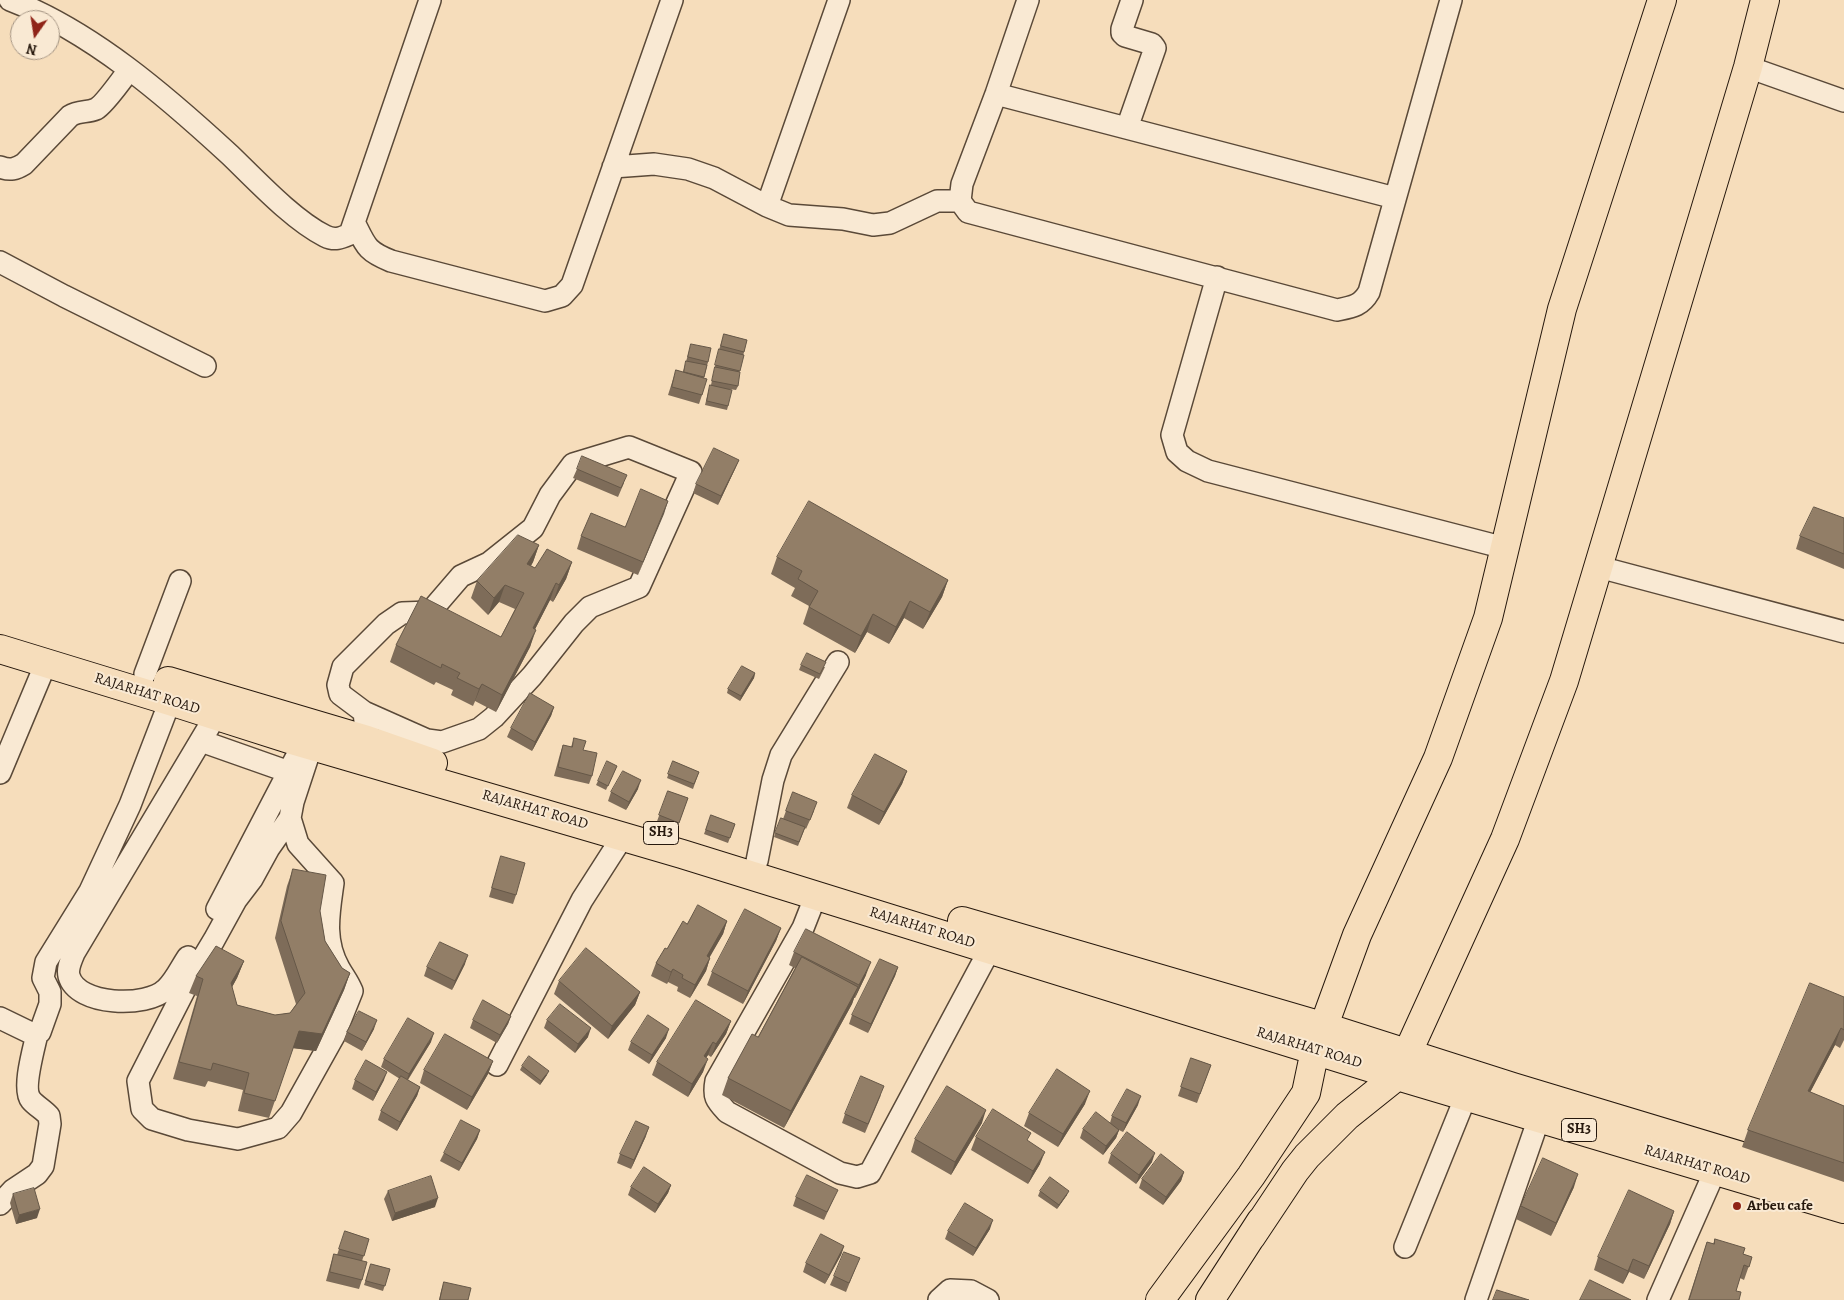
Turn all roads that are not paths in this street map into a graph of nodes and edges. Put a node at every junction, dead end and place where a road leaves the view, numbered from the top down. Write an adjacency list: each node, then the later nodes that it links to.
1 (10, 0): 11 (street)
2 (430, 0): 20 (street)
3 (672, 0): 16 (street)
4 (839, 0): 19 (street)
5 (1028, 0): 12 (street)
6 (1132, 0): 14 (street)
7 (1451, 0): 17 (street)
8 (1662, 0): 24 (main road)
9 (1764, 0): 10 (main road)
10 (1748, 67): 13 (street); 25 (main road)
11 (129, 70): 15 (street); 20 (street)
12 (996, 94): 14 (street); 18 (street)
13 (1844, 101)
14 (1127, 128): 17 (street)
15 (0, 167)
16 (613, 167): 19 (street); 20 (street)
17 (1394, 198): 22 (street)
18 (960, 201): 19 (street); 22 (street)
19 (767, 206)
20 (354, 222)
21 (0, 262): 23 (street)
22 (1217, 277): 24 (street)
23 (205, 366)
24 (1505, 548): 49 (main road)
25 (1599, 566): 28 (street); 51 (main road)
26 (180, 581): 32 (street)
27 (0, 629): 32 (main road, RAJARHAT ROAD / SH3)
28 (1844, 632)
29 (0, 649): 31 (main road, RAJARHAT ROAD / SH3)
30 (838, 662): 44 (street)
31 (46, 663): 33 (main road, RAJARHAT ROAD / SH3); 41 (street)
32 (145, 674): 36 (main road, RAJARHAT ROAD / SH3)
33 (170, 701): 35 (main road, RAJARHAT ROAD / SH3); 48 (street)
34 (364, 712): 37 (street); 39 (street); 39 (street)
35 (216, 715): 36 (main road, RAJARHAT ROAD / SH3); 38 (street)
36 (311, 738): 37 (main road, RAJARHAT ROAD / SH3); 40 (street); 42 (street); 43 (main road, RAJARHAT ROAD / SH3)
37 (368, 740): 39 (main road, RAJARHAT ROAD / SH3)
38 (201, 741): 40 (street); 40 (street)
39 (424, 749): 44 (main road, RAJARHAT ROAD / SH3)
40 (289, 772)
41 (0, 773)
42 (290, 818): 42 (street)
43 (623, 836): 45 (main road, RAJARHAT ROAD / SH3); 50 (street)
44 (757, 861): 49 (main road, RAJARHAT ROAD / SH3)
45 (816, 895): 46 (main road, RAJARHAT ROAD / SH3); 46 (street)
46 (990, 949): 49 (main road, RAJARHAT ROAD / SH3)
47 (0, 1018): 48 (street)
48 (37, 1034): 56 (street)
49 (1320, 1039): 51 (main road, RAJARHAT ROAD / SH3); 61 (main road)
50 (497, 1065)
51 (1403, 1065): 52 (main road, RAJARHAT ROAD / SH3); 55 (main road, RAJARHAT ROAD / SH3); 62 (main road)
52 (1466, 1096): 53 (main road, RAJARHAT ROAD / SH3); 58 (street)
53 (1539, 1118): 54 (main road, RAJARHAT ROAD / SH3); 63 (street)
54 (1715, 1170): 57 (main road, RAJARHAT ROAD / SH3); 64 (street)
55 (1844, 1187)
56 (0, 1204)
57 (1844, 1208)
58 (1406, 1247)
59 (939, 1300): 60 (street)
60 (988, 1300)
61 (1160, 1300)
62 (1210, 1300)
63 (1476, 1300)
64 (1658, 1300)

